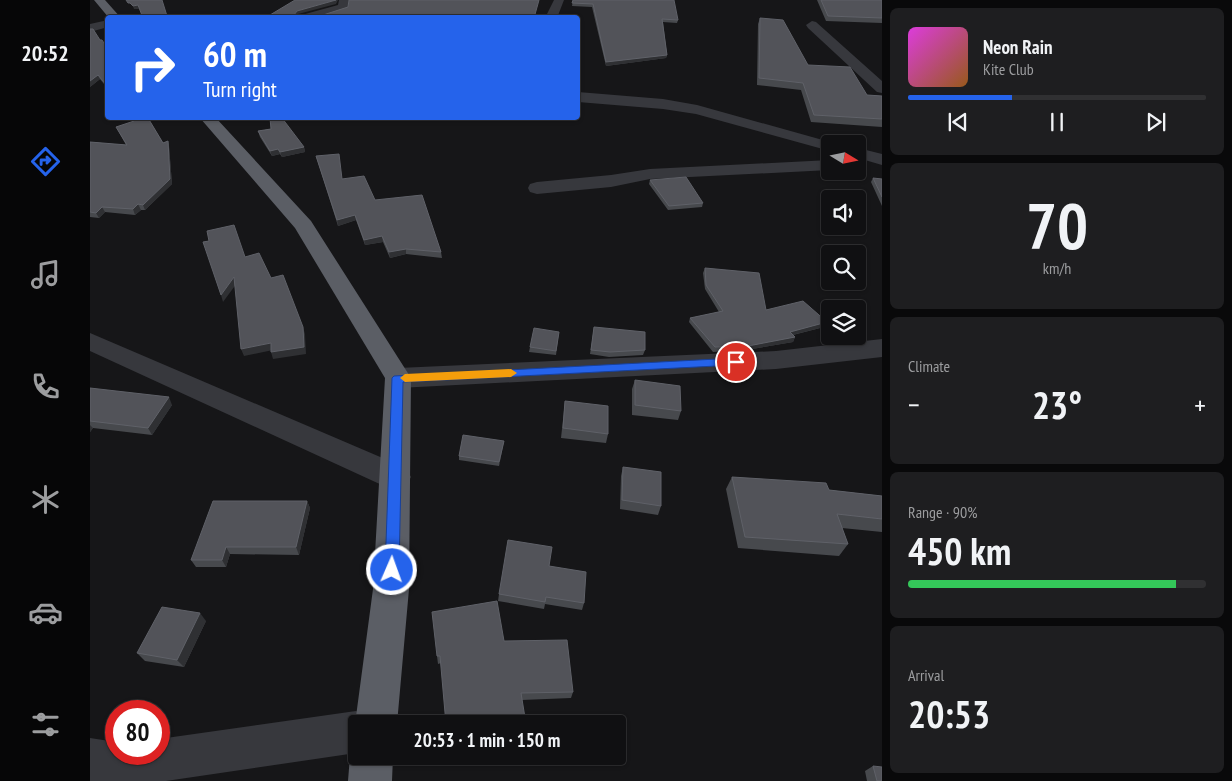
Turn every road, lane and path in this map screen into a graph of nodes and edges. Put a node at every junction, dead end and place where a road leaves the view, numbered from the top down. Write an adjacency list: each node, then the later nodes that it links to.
1 (99, 0): 4 (highway)
2 (344, 0): 5 (street)
3 (559, 0): 6 (street)
4 (113, 15)
5 (313, 15)
6 (552, 15)
7 (105, 24): 9 (street)
8 (812, 25): 10 (street)
9 (90, 28)
10 (882, 89)
11 (580, 95): 13 (street)
12 (210, 120): 21 (highway)
13 (821, 144)
14 (866, 156): 15 (street)
15 (882, 161): 16 (street)
16 (866, 163)
17 (821, 165): 18 (street)
18 (537, 188)
19 (90, 341): 22 (street)
20 (882, 348): 21 (street)
21 (398, 378): 22 (highway)
22 (395, 477): 23 (highway)
23 (377, 715)
24 (348, 733): 25 (street)
25 (90, 760)
26 (371, 765): 27 (highway)
27 (370, 781)

